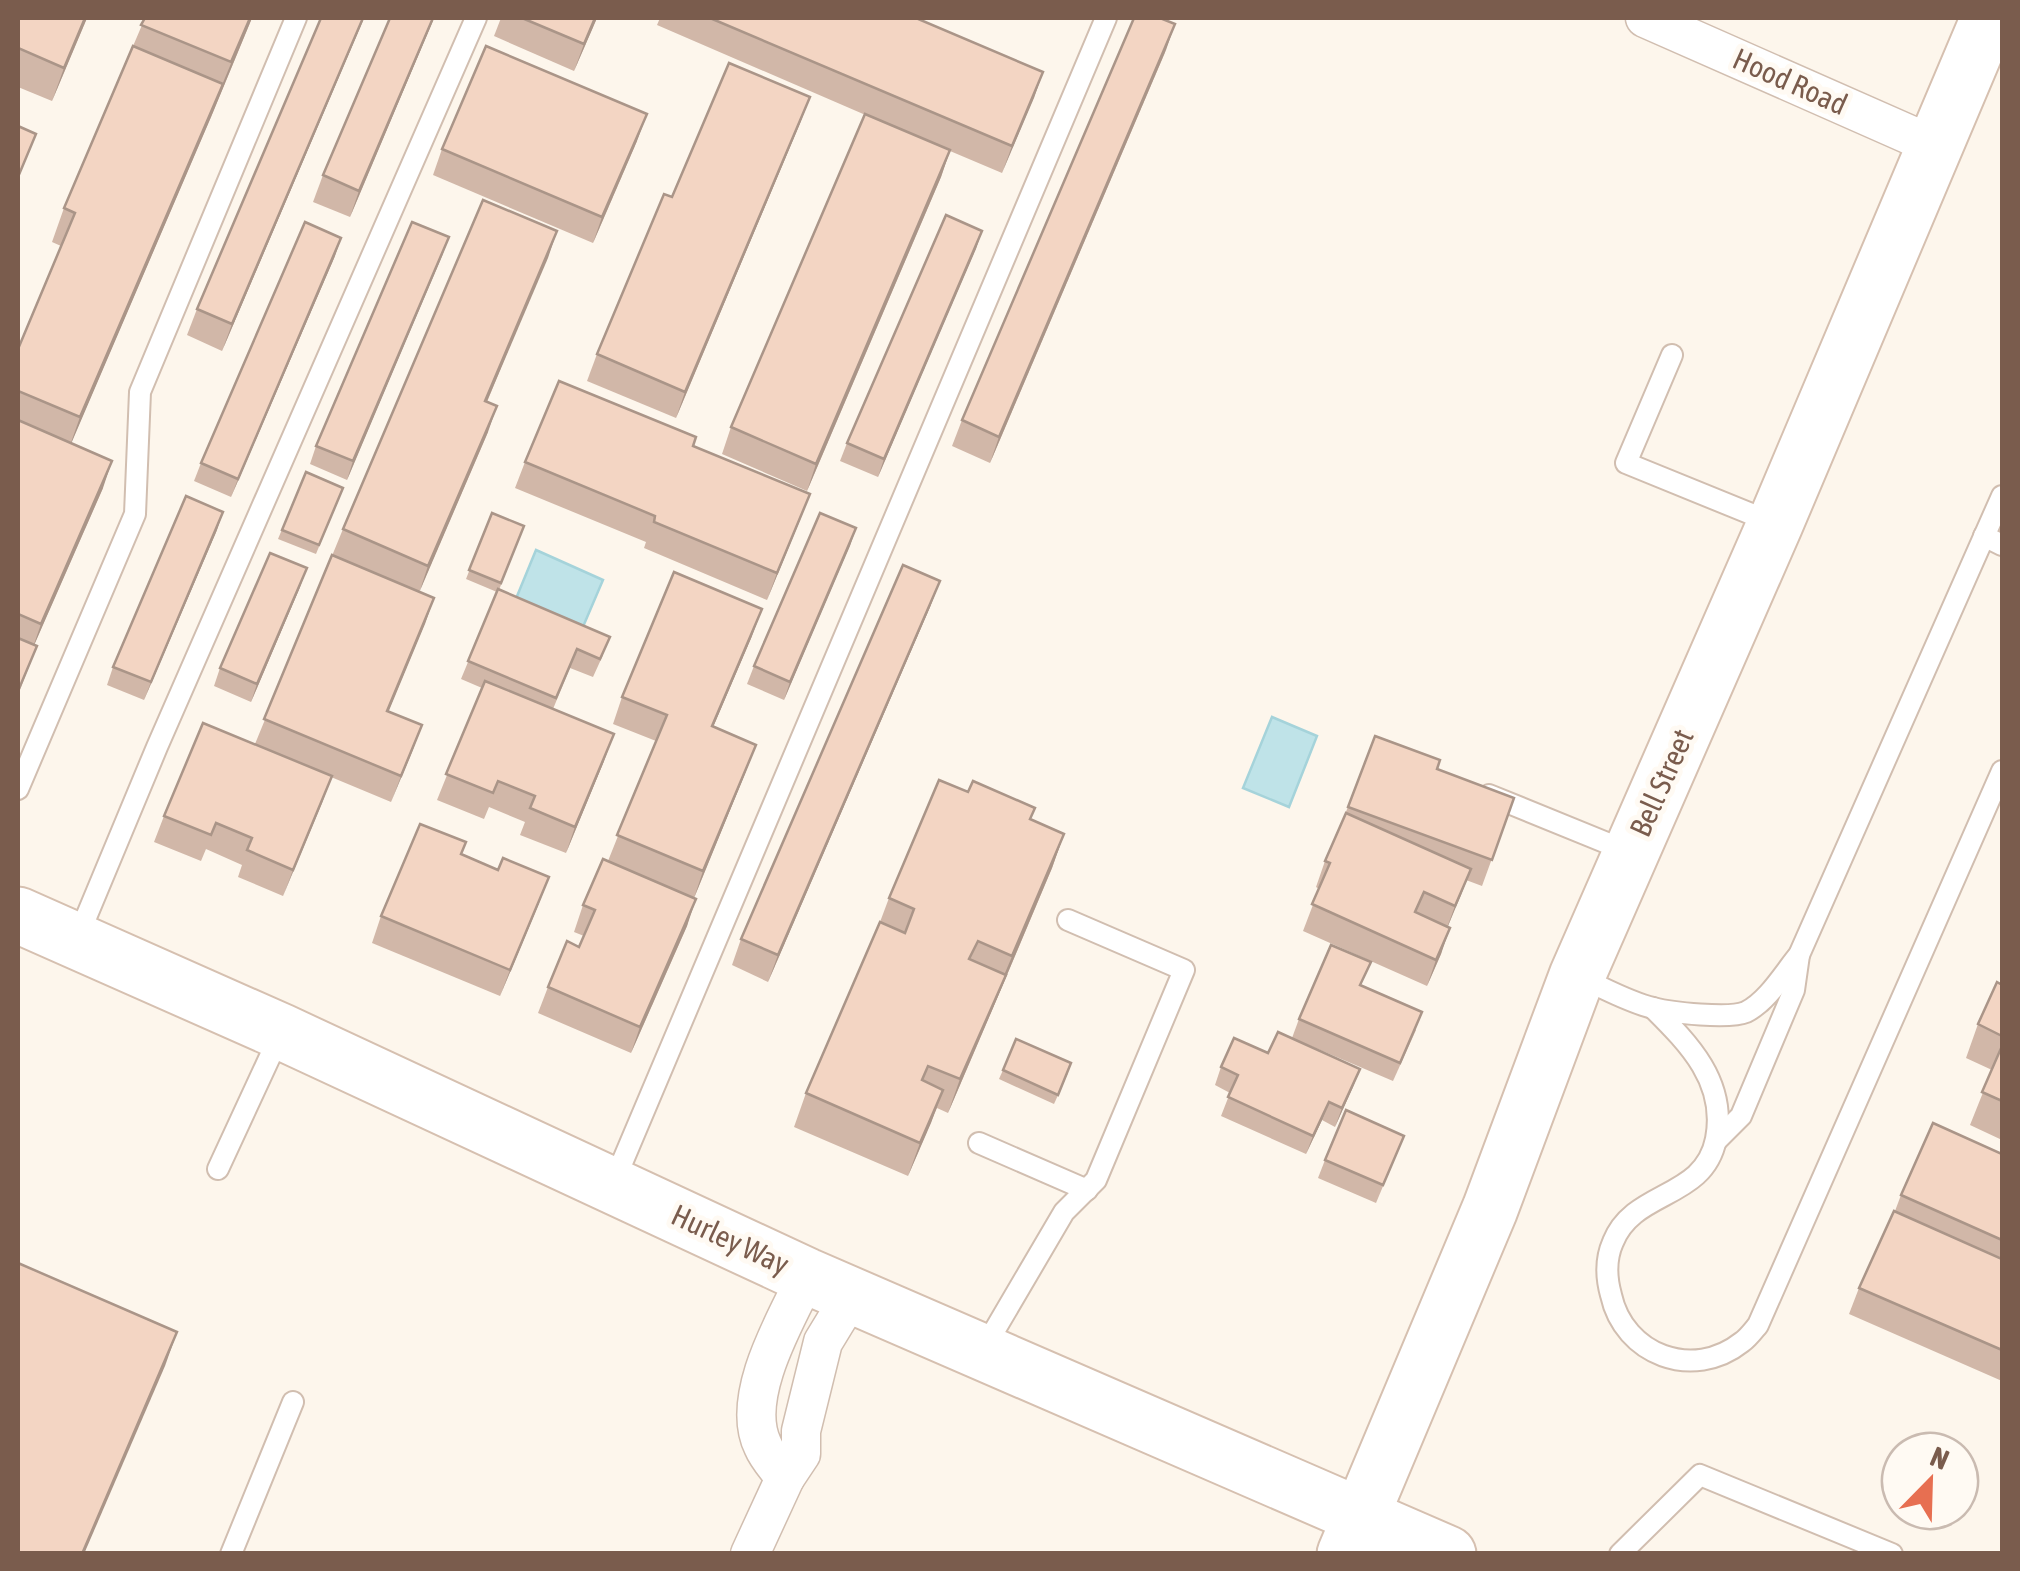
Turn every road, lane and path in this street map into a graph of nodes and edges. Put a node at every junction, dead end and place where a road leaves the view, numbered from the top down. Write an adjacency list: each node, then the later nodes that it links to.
1 (296, 18): 12 (lane)
2 (476, 18): 17 (lane)
3 (1106, 18): 25 (lane)
4 (1645, 18): 6 (street, Hood Road)
5 (1990, 39): 6 (street, Bell Street)
6 (1935, 146): 9 (street, Bell Street)
7 (1672, 355): 9 (lane)
8 (2002, 496): 10 (lane)
9 (1776, 524): 14 (street, Bell Street)
10 (1994, 540): 18 (lane)
11 (2002, 770): 22 (lane)
12 (18, 789)
13 (1474, 789): 14 (lane)
14 (1631, 853): 19 (street, Bell Street)
15 (18, 915): 17 (street, Hurley Way)
16 (1068, 920): 26 (lane)
17 (76, 941): 21 (street, Hurley Way)
18 (1799, 954): 20 (lane); 22 (lane)
19 (1577, 976): 20 (lane); 30 (street, Bell Street)
20 (1652, 1008): 22 (lane)
21 (282, 1032): 24 (lane); 25 (street, Hurley Way)
22 (1716, 1140)
23 (979, 1143): 26 (lane)
24 (218, 1169)
25 (612, 1186): 27 (street, Hurley Way)
26 (1087, 1190): 28 (lane)
27 (829, 1286): 28 (street, Hurley Way); 32 (street)
28 (982, 1352): 30 (street, Hurley Way)
29 (293, 1402): 31 (lane)
30 (1354, 1535): 33 (street, Hurley Way)
31 (232, 1554)
32 (750, 1554)
33 (1448, 1554)
34 (1620, 1554): 35 (lane)
35 (1892, 1554)

